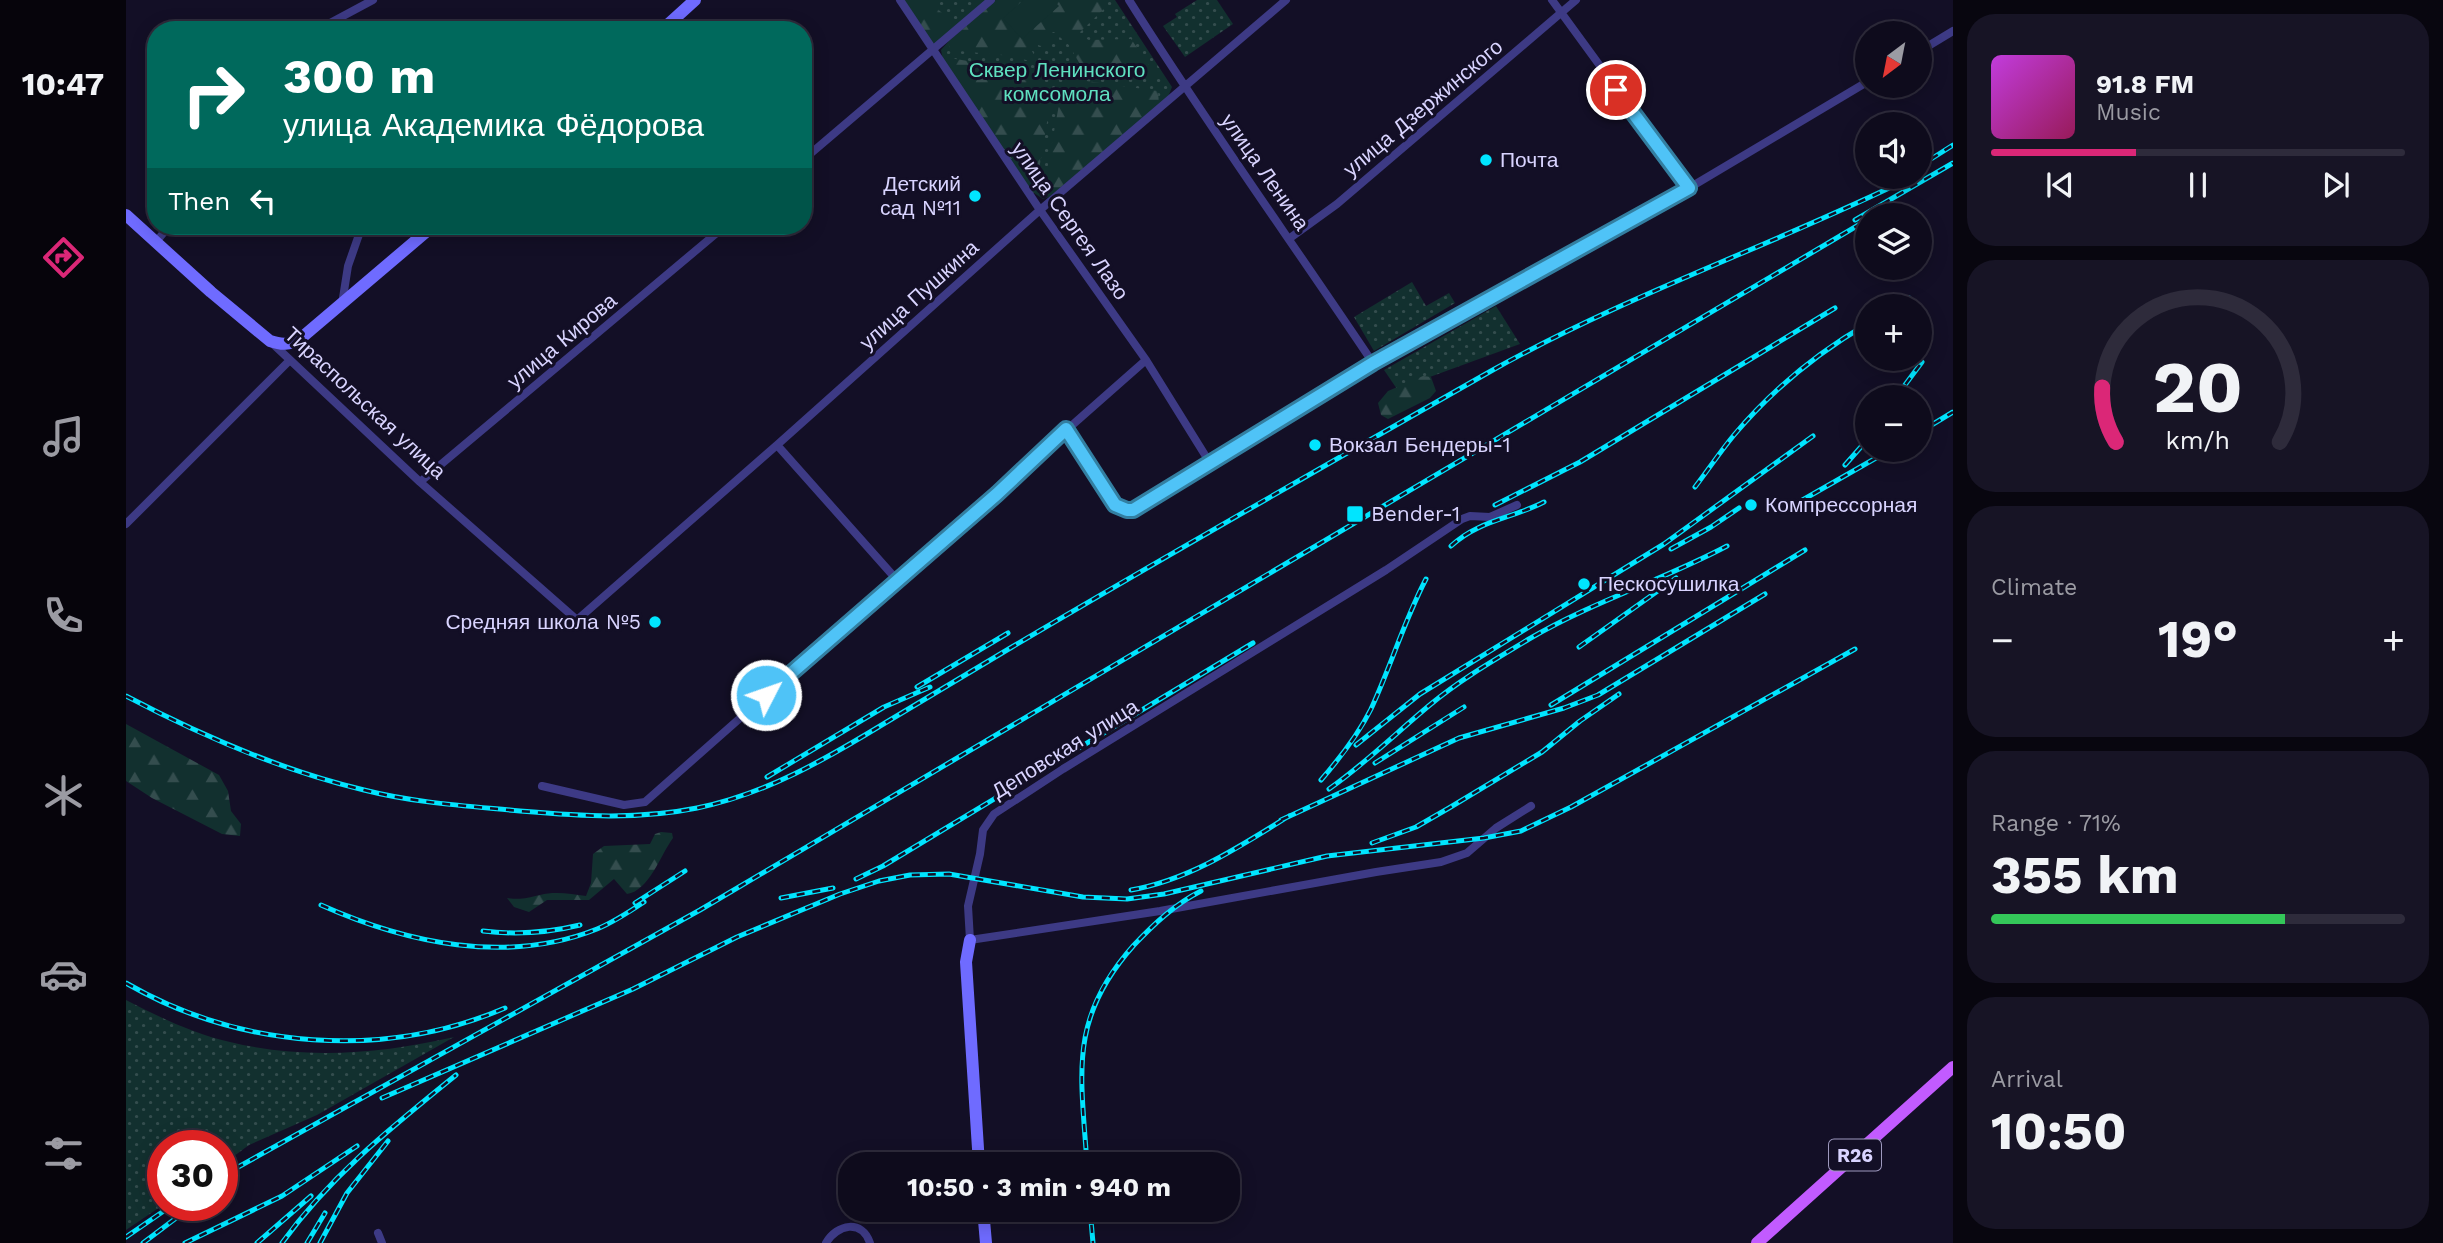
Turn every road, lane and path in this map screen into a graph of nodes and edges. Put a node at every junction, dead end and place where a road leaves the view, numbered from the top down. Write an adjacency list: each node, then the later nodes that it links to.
1 (373, 0): 10 (street)
2 (695, 0): 11 (main road)
3 (900, 0): 14 (street, улица Сергея Лазо)
4 (991, 0): 14 (street)
5 (1129, 0): 15 (street, улица Ленина)
6 (1286, 0): 15 (street, улица Пушкина)
7 (1552, 0): 9 (street)
8 (1576, 0): 9 (street, улица Дзержинского)
9 (1562, 13): 18 (street); 27 (street, улица Дзержинского)
10 (334, 21)
11 (672, 21)
12 (1953, 31): 13 (street)
13 (1932, 44)
14 (933, 50): 17 (street); 19 (street, улица Сергея Лазо)
15 (1185, 89): 19 (street, улица Пушкина); 27 (street, улица Ленина)
16 (1855, 89): 18 (street)
17 (812, 152)
18 (1689, 188): 33 (street)
19 (1040, 210): 32 (street, улица Сергея Лазо); 35 (street, улица Пушкина)
20 (126, 215): 21 (main road, Тираспольская улица)
21 (147, 234)
22 (148, 235): 28 (main road, Тираспольская улица)
23 (162, 235): 28 (street)
24 (359, 235): 29 (street)
25 (422, 235): 29 (main road)
26 (714, 235): 37 (street, улица Кирова)
27 (1290, 238): 33 (street, улица Ленина)
28 (156, 242): 30 (main road, Тираспольская улица)
29 (342, 304): 30 (main road)
30 (270, 341): 31 (street, Тираспольская улица)
31 (290, 360): 37 (street, Тираспольская улица); 39 (street)
32 (1146, 360): 34 (street); 36 (street, улица Сергея Лазо)
33 (1373, 363): 36 (street)
34 (1066, 429): 36 (street); 40 (street)
35 (777, 445): 40 (street); 41 (street, улица Пушкина)
36 (1210, 463)
37 (420, 482): 41 (street, Тираспольская улица)
38 (1517, 505): 44 (street, Деповская улица)
39 (126, 524)
40 (897, 580): 42 (street)
41 (577, 620)
42 (542, 786)
43 (1531, 806): 44 (street)
44 (970, 940): 46 (main road)
45 (1953, 1067): 53 (main road, R26)
46 (978, 1152)
47 (984, 1222): 52 (main road)
48 (378, 1233): 49 (street)
49 (382, 1243)
50 (826, 1243): 51 (street)
51 (870, 1243)
52 (986, 1243)
53 (1757, 1243)

